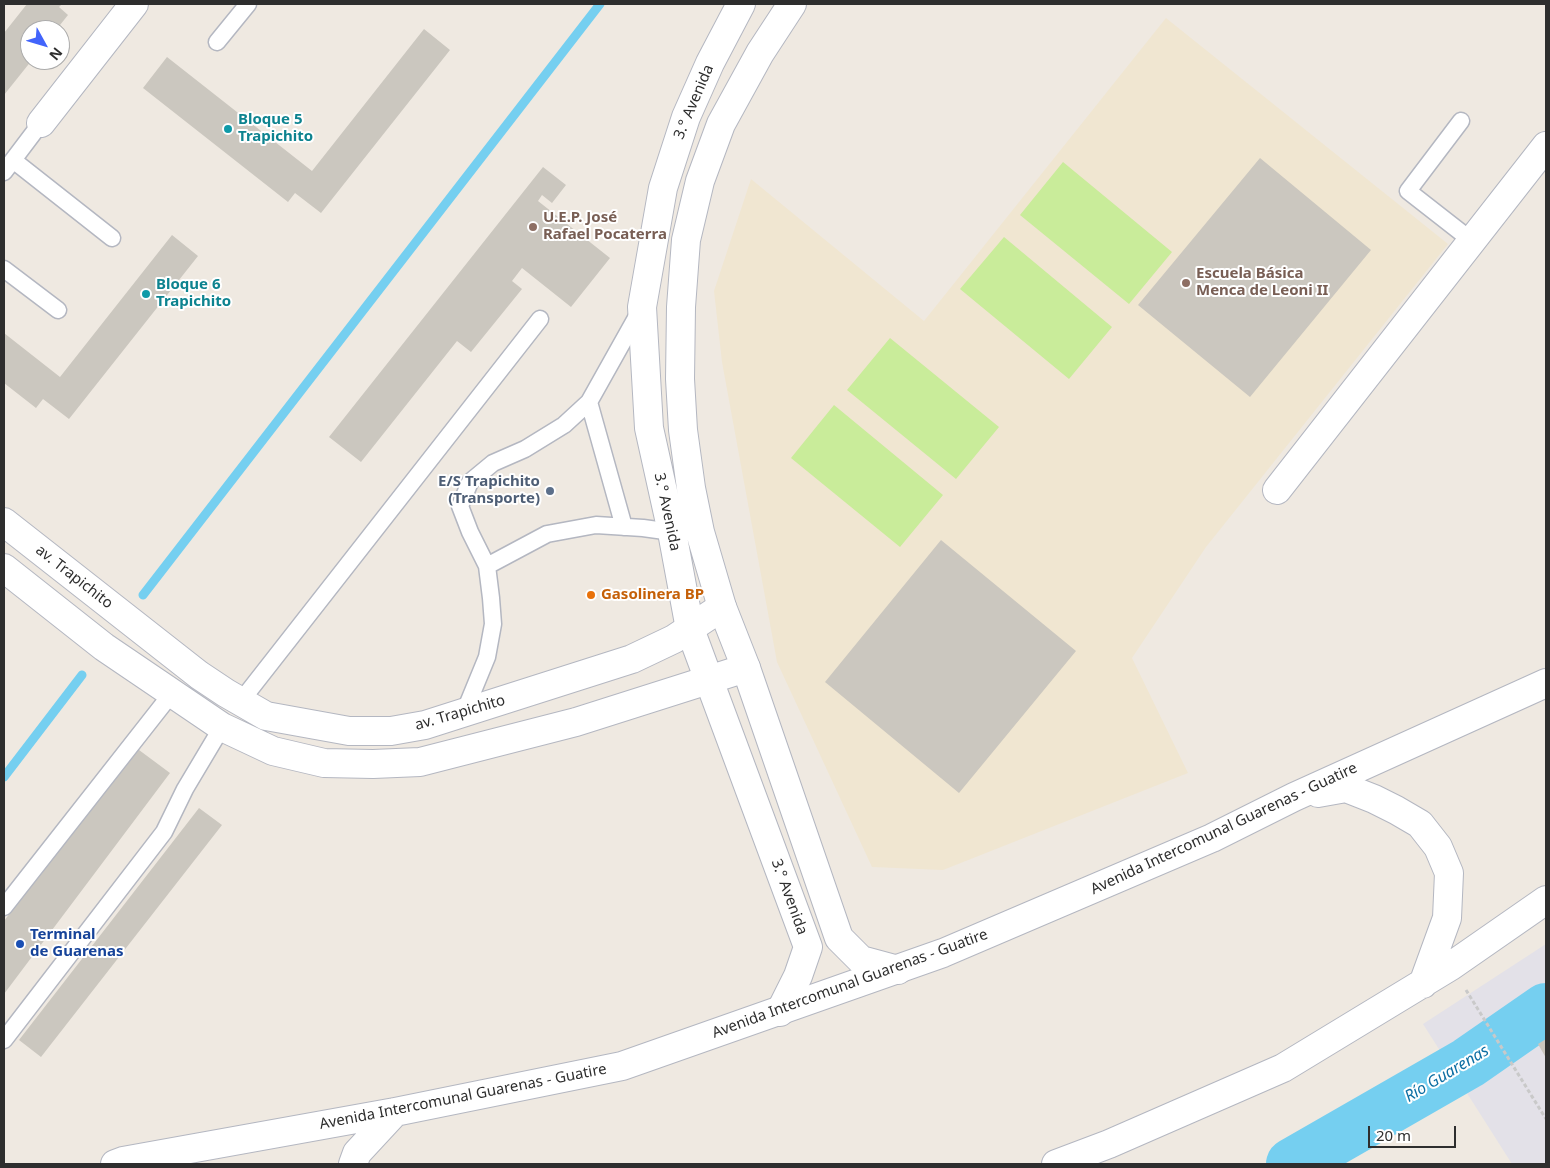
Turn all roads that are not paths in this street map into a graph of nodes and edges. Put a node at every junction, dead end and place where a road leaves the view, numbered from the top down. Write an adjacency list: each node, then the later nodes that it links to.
1 (134, 4): 7 (street)
2 (248, 4): 5 (lane)
3 (741, 4): 13 (street, 3.° Avenida)
4 (792, 4): 23 (street, 3.° Avenida)
5 (217, 42)
6 (1461, 121): 11 (lane)
7 (41, 123): 9 (lane)
8 (1546, 146): 11 (street)
9 (8, 166): 10 (lane)
10 (112, 238)
11 (1472, 242): 17 (street)
12 (4, 269): 14 (lane)
13 (642, 307): 16 (lane); 20 (street, 3.° Avenida)
14 (58, 310)
15 (540, 319): 29 (lane)
16 (589, 402): 19 (lane); 21 (lane)
17 (1277, 490)
18 (4, 522): 29 (street, av. Trapichito)
19 (624, 527): 20 (lane); 21 (lane)
20 (672, 532): 24 (street, 3.° Avenida)
21 (487, 566): 30 (lane)
22 (4, 568): 28 (street)
23 (722, 607): 24 (street, av. Trapichito); 25 (street, 3.° Avenida)
24 (690, 629): 26 (street, 3.° Avenida); 30 (street, av. Trapichito)
25 (746, 668): 26 (street); 35 (street, 3.° Avenida)
26 (709, 680): 31 (street); 37 (street, 3.° Avenida)
27 (1546, 682): 32 (street, Avenida Intercomunal Guarenas - Guatire)
28 (172, 693): 31 (street); 34 (lane)
29 (241, 701): 30 (street, av. Trapichito)
30 (464, 713)
31 (222, 727): 38 (lane)
32 (1294, 797): 35 (street, Avenida Intercomunal Guarenas - Guatire); 36 (street)
33 (1546, 900): 36 (street)
34 (4, 906)
35 (898, 970): 37 (street, Avenida Intercomunal Guarenas - Guatire)
36 (1423, 984): 42 (street)
37 (780, 1012): 39 (street, Avenida Intercomunal Guarenas - Guatire)
38 (4, 1040)
39 (395, 1112): 40 (street, Avenida Intercomunal Guarenas - Guatire); 41 (street)
40 (115, 1164)
41 (352, 1164)
42 (1056, 1164)

